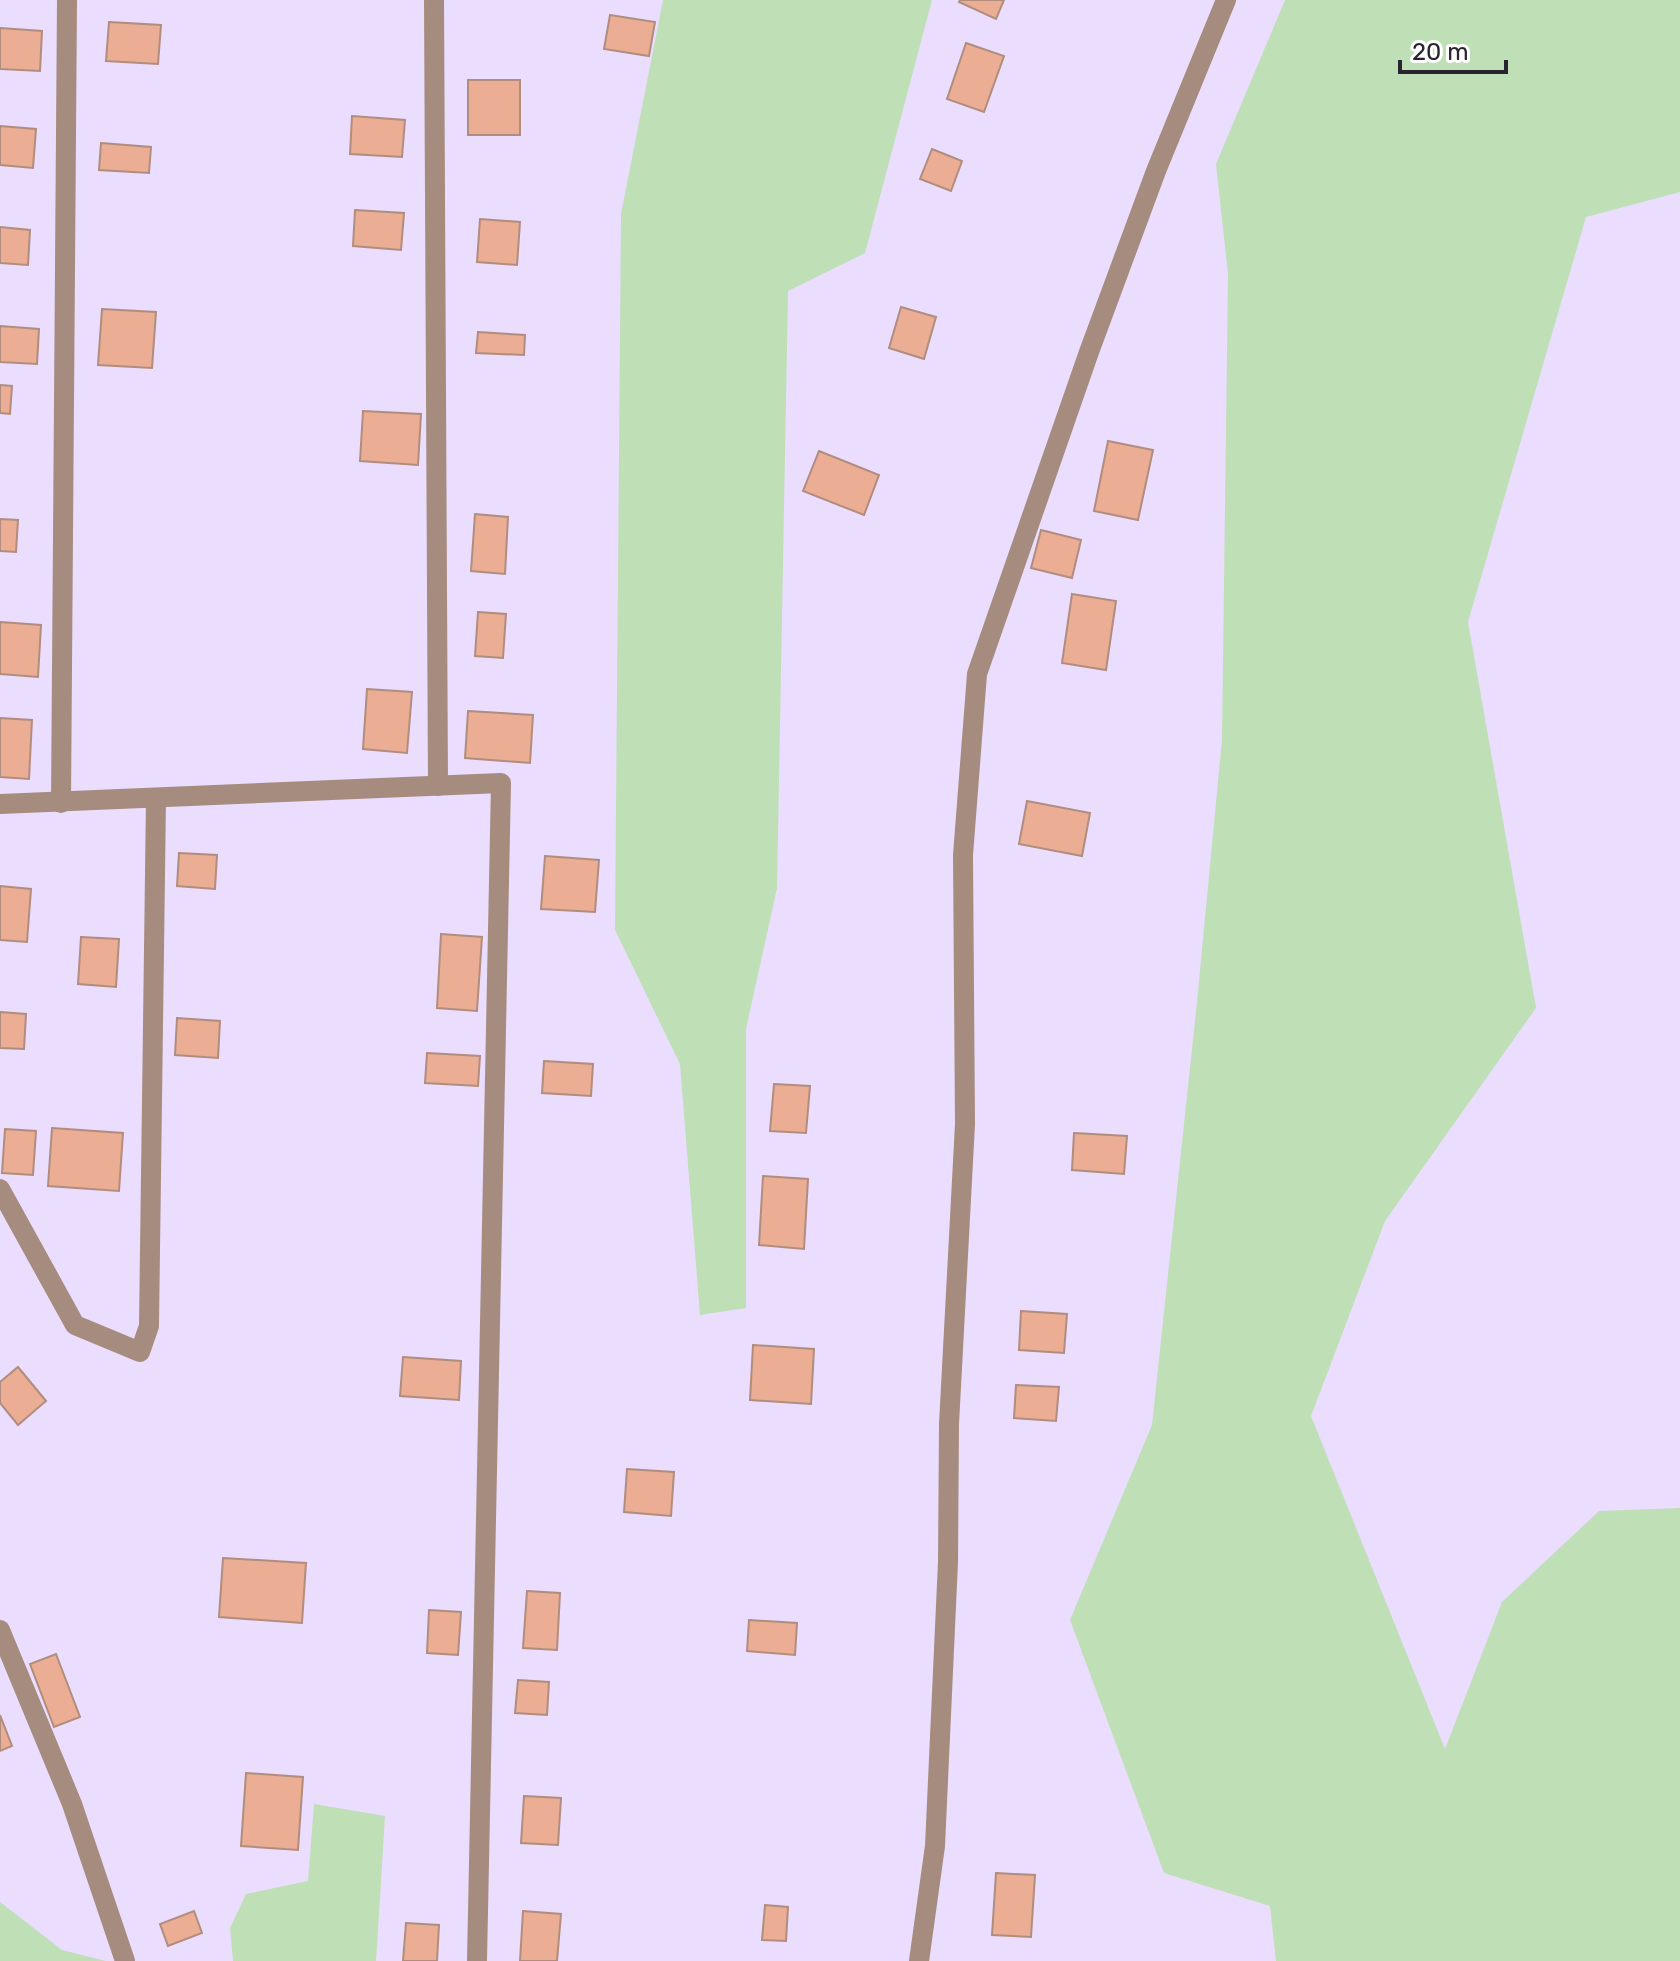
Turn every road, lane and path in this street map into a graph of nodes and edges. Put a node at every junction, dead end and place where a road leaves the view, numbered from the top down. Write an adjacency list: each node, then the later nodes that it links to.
1 (67, 0): 6 (street)
2 (434, 0): 4 (street)
3 (1226, 0): 12 (street)
4 (438, 786): 5 (street); 11 (street)
5 (156, 799): 6 (street); 8 (street)
6 (61, 803): 7 (street)
7 (0, 804)
8 (0, 1189)
9 (0, 1630): 10 (street)
10 (125, 1961)
11 (477, 1961)
12 (919, 1961)

